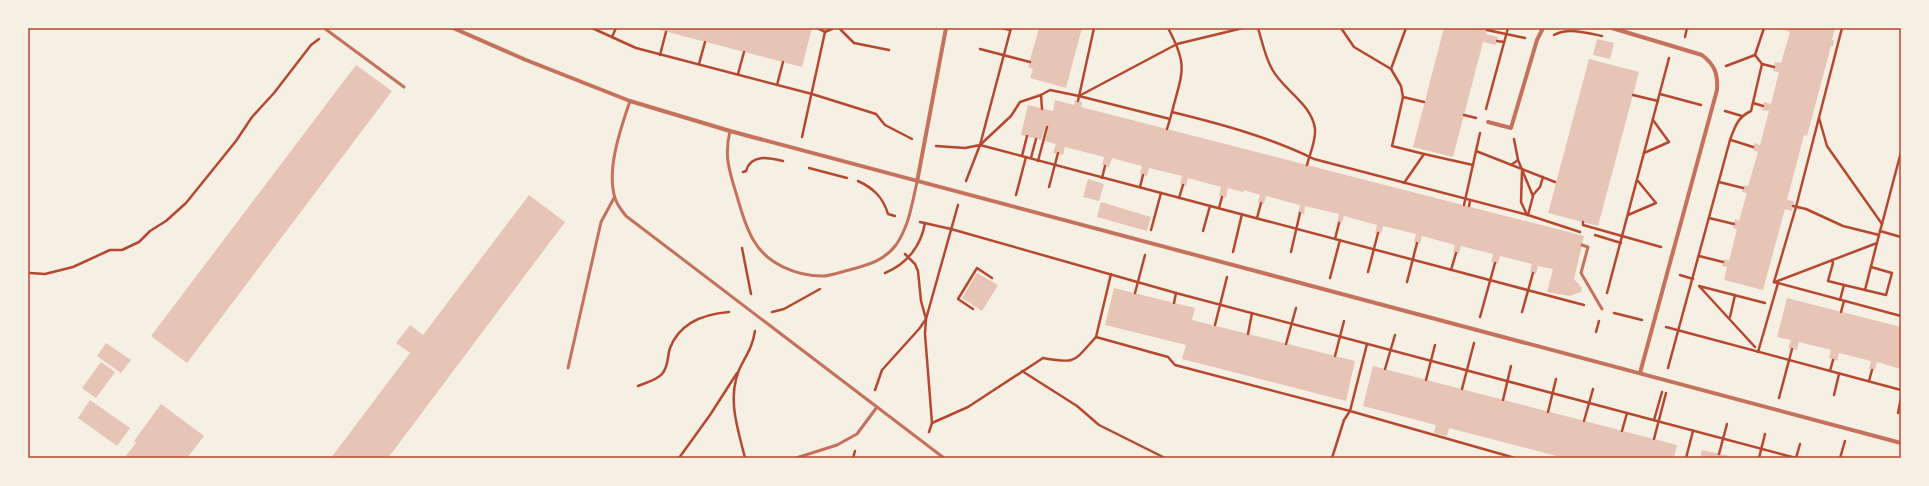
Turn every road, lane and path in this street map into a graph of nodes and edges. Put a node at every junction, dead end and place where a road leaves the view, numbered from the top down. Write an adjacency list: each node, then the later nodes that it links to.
1 (324, 28): 22 (lane)
2 (453, 28): 55 (street)
3 (592, 28): 25 (path)
4 (616, 28): 25 (path)
5 (817, 28): 24 (path)
6 (834, 28): 24 (path)
7 (839, 28): 35 (path)
8 (946, 28): 76 (street)
9 (1002, 28): 20 (path)
10 (1094, 28): 53 (path)
11 (1168, 28): 30 (path)
12 (1242, 28): 30 (path)
13 (1258, 28): 87 (path)
14 (1341, 28): 45 (path)
15 (1406, 28): 45 (path)
16 (1543, 28): 26 (street)
17 (1612, 28): 32 (street)
18 (1764, 28): 39 (path)
19 (1842, 28): 33 (path)
20 (1011, 29): 38 (path)
21 (1486, 30): 26 (path)
22 (328, 31): 49 (lane); 175 (path)
23 (666, 32): 37 (path)
24 (825, 32): 50 (path)
25 (612, 37): 37 (path)
26 (1537, 40): 70 (street)
27 (1497, 41): 29 (path)
28 (705, 42): 42 (path)
29 (1504, 42)
30 (1177, 44): 53 (path); 62 (path)
31 (1834, 44): 33 (path)
32 (1673, 45): 46 (street); 57 (path)
33 (1838, 45): 65 (path)
34 (980, 49): 38 (path)
35 (889, 50)
36 (744, 52): 47 (path)
37 (660, 55): 42 (path)
38 (1004, 55): 41 (path); 77 (path)
39 (1755, 55): 43 (path); 46 (path)
40 (783, 62): 48 (path)
41 (1030, 62)
42 (699, 64): 47 (path)
43 (1762, 64): 44 (path); 59 (path)
44 (1774, 67)
45 (1391, 69): 54 (path)
46 (1716, 70): 157 (street)
47 (738, 75): 48 (path)
48 (777, 84): 50 (path)
49 (404, 87)
50 (812, 94): 76 (path); 79 (path)
51 (1041, 95): 53 (path); 61 (path); 77 (path)
52 (1633, 95): 57 (path)
53 (1079, 96): 56 (path); 66 (path)
54 (1403, 97): 58 (path); 84 (path)
55 (630, 101): 72 (street); 117 (lane)
56 (1078, 101)
57 (1658, 101): 67 (path)
58 (1424, 102)
59 (1753, 103): 60 (path); 75 (path)
60 (1763, 106)
61 (1042, 108)
62 (1172, 112): 66 (path); 87 (path)
63 (1464, 115): 64 (path)
64 (1477, 118)
65 (1818, 118): 125 (path); 137 (path)
66 (1170, 119): 71 (path)
67 (1653, 120): 82 (path); 82 (path)
68 (1488, 122): 70 (street)
69 (1047, 127): 91 (path)
70 (1511, 128): 89 (path)
71 (1167, 129)
72 (730, 131): 79 (street); 99 (lane)
73 (1026, 136): 85 (path)
74 (1036, 139): 88 (path)
75 (1730, 140): 78 (path); 107 (path)
76 (925, 143): 77 (path); 105 (street)
77 (980, 145): 85 (path); 114 (path)
78 (1753, 147)
79 (799, 150): 105 (street)
80 (1475, 151): 95 (path)
81 (1901, 152): 137 (path)
82 (1644, 153): 104 (path)
83 (1058, 154): 92 (path)
84 (1424, 154): 94 (path); 108 (path)
85 (1022, 156): 86 (path)
86 (1026, 157): 88 (path); 102 (path)
87 (1309, 157): 93 (path); 108 (path)
88 (1031, 158): 91 (path)
89 (1518, 160): 95 (path); 98 (path)
90 (784, 161): 99 (path)
91 (1038, 161): 92 (path)
92 (1055, 165): 103 (path); 110 (path)
93 (1307, 165)
94 (1473, 165)
95 (1511, 165): 98 (path)
96 (1105, 166): 103 (path)
97 (806, 167): 131 (path)
98 (1522, 170): 101 (path); 115 (path); 129 (path)
99 (731, 174): 144 (lane)
100 (1143, 175): 111 (path)
101 (1543, 177): 106 (path); 115 (path)
102 (1021, 178)
103 (1102, 178): 111 (path)
104 (1637, 180): 130 (path); 130 (path)
105 (917, 182): 114 (street); 131 (lane)
106 (1555, 182)
107 (1719, 182): 112 (path); 133 (path)
108 (1404, 183): 119 (path)
109 (1183, 185): 118 (path)
110 (1049, 187)
111 (1140, 187): 113 (path)
112 (1743, 188)
113 (1161, 193): 118 (path); 151 (path)
114 (962, 194): 139 (path); 151 (street)
115 (1532, 196): 129 (path)
116 (1222, 197): 126 (path)
117 (614, 198): 202 (lane); 232 (lane)
118 (1179, 198): 123 (path)
119 (1465, 199): 120 (path); 122 (path)
120 (1470, 201): 124 (path); 129 (path)
121 (1261, 203): 132 (path)
122 (1464, 205)
123 (1210, 206): 126 (path); 140 (path)
124 (1469, 206)
125 (1794, 206): 143 (path); 183 (path)
126 (1219, 208): 128 (path)
127 (1300, 213): 138 (path)
128 (1242, 214): 132 (path); 170 (path)
129 (1528, 215): 142 (path)
130 (1628, 215): 146 (path)
131 (909, 218): 139 (path); 154 (lane)
132 (1257, 218): 138 (path)
133 (1709, 218): 136 (path); 164 (path)
134 (1583, 222): 146 (path)
135 (1339, 223): 148 (path)
136 (1734, 224)
137 (1882, 224): 143 (path)
138 (1296, 228): 148 (path); 159 (path)
139 (951, 229): 178 (path); 208 (path)
140 (1204, 231)
141 (1378, 233): 156 (path)
142 (1585, 233)
143 (1880, 233): 147 (path); 150 (path)
144 (750, 234): 179 (lane); 202 (path)
145 (1591, 234): 153 (path)
146 (1623, 236): 153 (path); 157 (path)
147 (1901, 238)
148 (1335, 239): 149 (path)
149 (1340, 240): 156 (path); 160 (path)
150 (1877, 242): 166 (path); 172 (path)
151 (1148, 243): 170 (street)
152 (1418, 243): 165 (path)
153 (1621, 243): 201 (path)
154 (896, 245): 179 (lane); 208 (path)
155 (1582, 246): 163 (lane)
156 (1374, 249): 165 (path); 176 (path)
157 (1673, 250): 210 (street)
158 (1333, 251): 160 (path)
159 (1291, 252)
160 (1337, 253): 190 (path)
161 (1456, 253): 174 (path)
162 (1580, 255): 163 (lane)
163 (1585, 256): 173 (lane)
164 (1699, 256): 167 (path); 214 (path)
165 (1413, 260): 174 (path); 182 (path)
166 (1832, 260): 183 (path); 186 (path)
167 (1723, 262)
168 (1495, 263): 181 (path)
169 (1142, 265): 184 (path)
170 (1230, 265): 190 (street)
171 (1577, 267): 173 (lane)
172 (1871, 267): 188 (path); 188 (path)
173 (1582, 269): 201 (lane)
174 (1451, 270): 181 (path)
175 (30, 272)
176 (1368, 272)
177 (1533, 273): 187 (path)
178 (1111, 274): 184 (path); 218 (path)
179 (824, 276): 202 (path)
180 (992, 278): 200 (path)
181 (1490, 280): 187 (path); 213 (path)
182 (1407, 282)
183 (1774, 282): 185 (path)
184 (1138, 283): 191 (path); 192 (path)
185 (1778, 283): 194 (path); 226 (path)
186 (1844, 285): 188 (path); 194 (path)
187 (1528, 290): 201 (path); 203 (path)
188 (1865, 290)
189 (1224, 291): 198 (path)
190 (1327, 291): 213 (street)
191 (1135, 293)
192 (1176, 293): 196 (path); 198 (path)
193 (1735, 295): 197 (path); 207 (path); 207 (path)
194 (1840, 300): 195 (path)
195 (1844, 301): 204 (path); 206 (path)
196 (1174, 303)
197 (1765, 303)
198 (1220, 305): 205 (path); 212 (path)
199 (1296, 308): 211 (path)
200 (973, 309)
201 (1602, 309): 210 (path); 215 (path)
202 (754, 312): 236 (path); 246 (path); 254 (lane)
203 (1522, 312)
204 (1841, 312)
205 (1252, 314): 211 (path); 216 (path)
206 (1901, 316)
207 (1730, 318): 223 (path)
208 (926, 320): 254 (path); 266 (path)
209 (1344, 321): 219 (path)
210 (1653, 323): 214 (path); 239 (street)
211 (1292, 324): 219 (path); 220 (path)
212 (1215, 325)
213 (1477, 330): 234 (path); 239 (street)
214 (1679, 330): 226 (path); 244 (path)
215 (1596, 332)
216 (1248, 334)
217 (1395, 335): 225 (path)
218 (1096, 337): 238 (path); 259 (path)
219 (1340, 337): 221 (path); 227 (path)
220 (1286, 344)
221 (1367, 344): 225 (path); 259 (path)
222 (1435, 345): 230 (path)
223 (1755, 347)
224 (1792, 349): 228 (path)
225 (1390, 351): 230 (path); 233 (path)
226 (1758, 352): 228 (path)
227 (1335, 356)
228 (1789, 360): 237 (path); 258 (path)
229 (1833, 360): 237 (path)
230 (1431, 361): 234 (path); 242 (path)
231 (1511, 366): 243 (path)
232 (568, 368)
233 (1385, 370)
234 (1467, 370): 243 (path); 247 (path)
235 (1872, 370): 245 (path)
236 (739, 371): 278 (path); 279 (path)
237 (1830, 371): 240 (path)
238 (1022, 372): 266 (path); 282 (path)
239 (1640, 373): 244 (street)
240 (1839, 374): 245 (path); 252 (path)
241 (1556, 378): 250 (path)
242 (1426, 380)
243 (1507, 381): 250 (path); 255 (path)
244 (1664, 381): 258 (street); 263 (path)
245 (1869, 381): 249 (path)
246 (638, 386)
247 (1462, 389)
248 (1593, 389): 256 (path)
249 (1901, 390)
250 (1552, 393): 256 (path); 260 (path)
251 (1666, 393): 265 (path)
252 (1834, 395)
253 (1901, 398): 262 (path)
254 (868, 400): 257 (lane)
255 (1503, 400)
256 (1589, 403): 261 (path); 264 (path)
257 (877, 407): 273 (lane); 280 (lane)
258 (1776, 410): 274 (street)
259 (1350, 411): 283 (path); 284 (path)
260 (1548, 412)
261 (1627, 413): 263 (path); 269 (path)
262 (1898, 413)
263 (1654, 420): 265 (path)
264 (1584, 421)
265 (1659, 422): 268 (path); 271 (path)
266 (932, 423): 273 (path)
267 (1727, 424): 272 (path)
268 (1693, 430): 272 (path); 285 (path)
269 (1622, 431)
270 (1765, 434): 276 (path)
271 (1654, 439)
272 (1723, 439): 276 (path); 277 (path)
273 (922, 441): 281 (lane)
274 (1901, 443)
275 (1800, 444): 287 (path)
276 (1761, 449): 286 (path); 287 (path)
277 (1719, 454)
278 (678, 458)
279 (745, 458)
280 (796, 458)
281 (944, 458)
282 (1165, 458)
283 (1332, 458)
284 (1515, 458)
285 (1686, 458)
286 (1759, 458)
287 (1796, 458)

